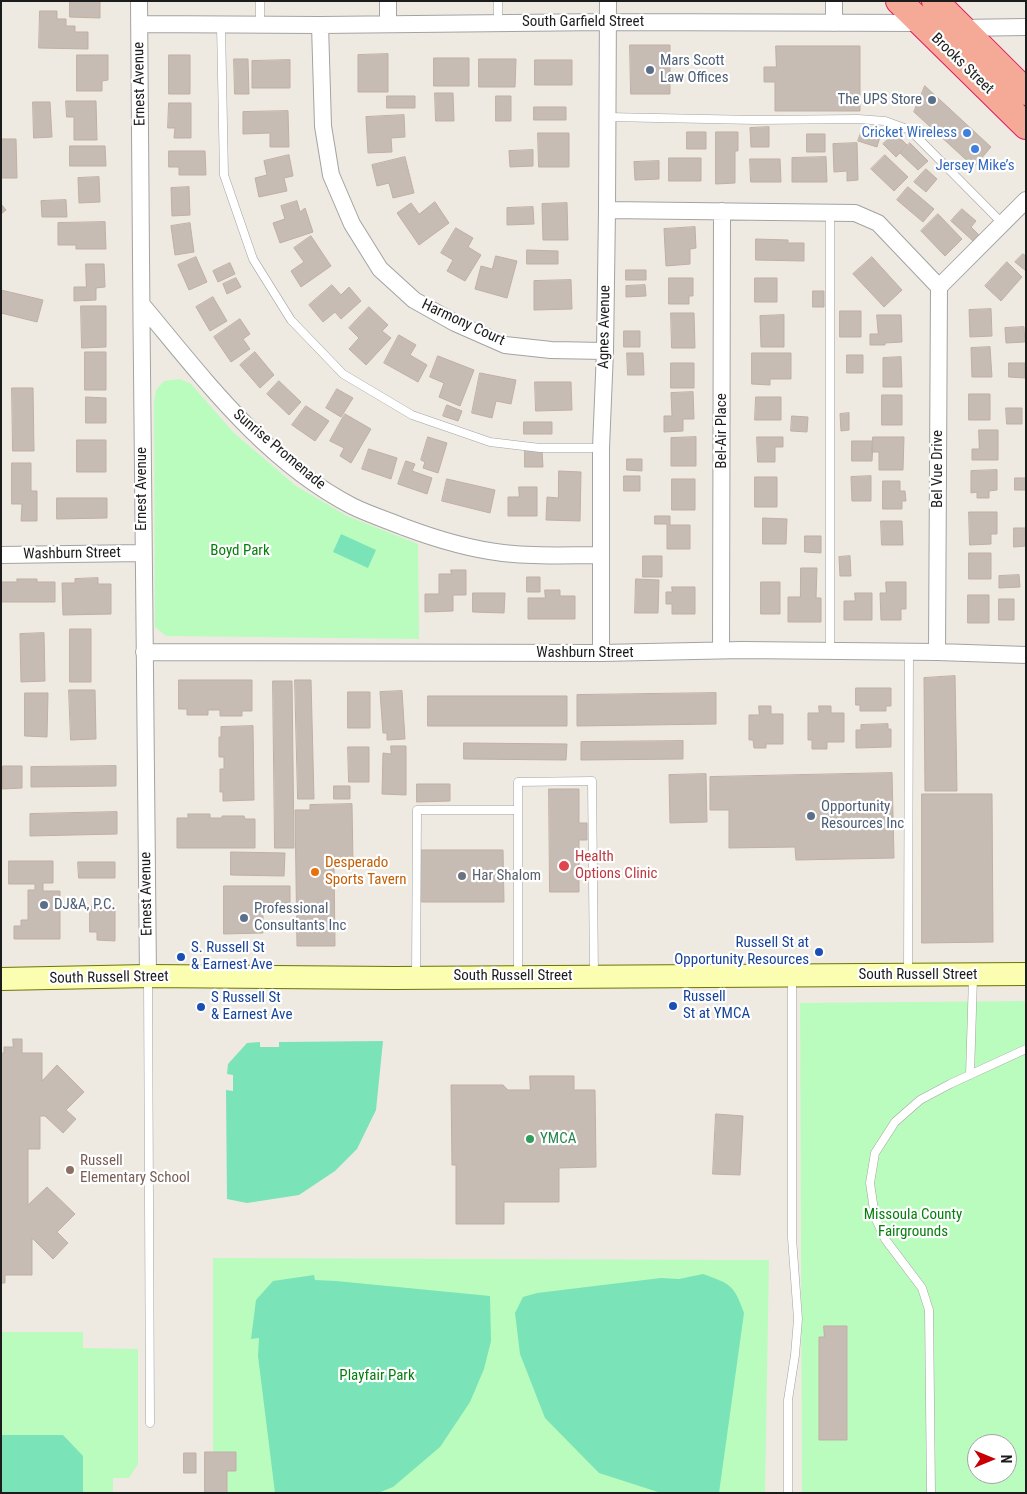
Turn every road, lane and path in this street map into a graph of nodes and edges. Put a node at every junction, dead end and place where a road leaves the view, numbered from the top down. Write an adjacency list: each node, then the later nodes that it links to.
1 (139, 1): 13 (street, Ernest Avenue)
2 (260, 1): 16 (lane)
3 (388, 1): 11 (street)
4 (498, 1): 9 (lane)
5 (608, 1): 10 (street, Agnes Avenue)
6 (834, 1): 15 (street)
7 (899, 1): 12 (highway, Brooks Street)
8 (935, 1): 19 (highway, Brooks Street)
9 (498, 22): 10 (street, South Garfield Street); 11 (street, South Garfield Street)
10 (608, 22): 15 (street, South Garfield Street); 21 (street, Agnes Avenue)
11 (388, 23): 17 (street, South Garfield Street)
12 (920, 23): 15 (street, South Garfield Street); 19 (street, South Garfield Street); 22 (highway, Brooks Street)
13 (139, 24): 14 (street, South Garfield Street); 29 (street, Ernest Avenue)
14 (221, 24): 16 (street, South Garfield Street); 31 (lane)
15 (834, 24)
16 (260, 25): 17 (street, South Garfield Street)
17 (320, 25): 30 (street, Harmony Court)
18 (1026, 27): 19 (street, South Garfield Street)
19 (962, 29): 20 (highway, Brooks Street)
20 (1026, 92)
21 (608, 117): 24 (street, Agnes Avenue); 27 (lane)
22 (1026, 126)
23 (1026, 201): 27 (street)
24 (607, 210): 25 (street); 30 (street, Agnes Avenue)
25 (722, 211): 26 (street); 35 (street, Bel-Air Place)
26 (830, 212): 28 (street); 36 (lane)
27 (1003, 224): 28 (street)
28 (939, 287): 39 (street, Bel Vue Drive)
29 (143, 306): 32 (street, Ernest Avenue); 34 (street, Sunrise Promenade)
30 (605, 351): 31 (street, Agnes Avenue)
31 (601, 448): 34 (street, Agnes Avenue)
32 (142, 554): 33 (street, Washburn Street); 37 (street, Ernest Avenue)
33 (1, 555)
34 (601, 555): 40 (street, Agnes Avenue)
35 (721, 650): 36 (street, Washburn Street); 40 (street, Washburn Street)
36 (830, 651): 38 (street, Washburn Street)
37 (144, 652): 40 (street, Washburn Street); 46 (street, Ernest Avenue)
38 (909, 652): 39 (street, Washburn Street); 43 (lane)
39 (937, 652): 41 (street, Washburn Street)
40 (600, 653)
41 (1026, 655)
42 (518, 810): 47 (lane); 48 (lane); 50 (lane)
43 (908, 974): 45 (main road, South Russell Street); 49 (main road, South Russell Street)
44 (1026, 974): 45 (main road, South Russell Street)
45 (973, 975): 53 (lane)
46 (148, 976): 50 (main road, South Russell Street); 51 (main road, South Russell Street); 54 (lane)
47 (518, 976): 48 (main road, South Russell Street); 50 (main road, South Russell Street)
48 (594, 976): 49 (main road, South Russell Street)
49 (792, 976): 55 (lane)
50 (416, 977)
51 (1, 979)
52 (1026, 1049): 53 (lane)
53 (970, 1075): 56 (lane)
54 (150, 1423)
55 (788, 1493)
56 (931, 1493)

